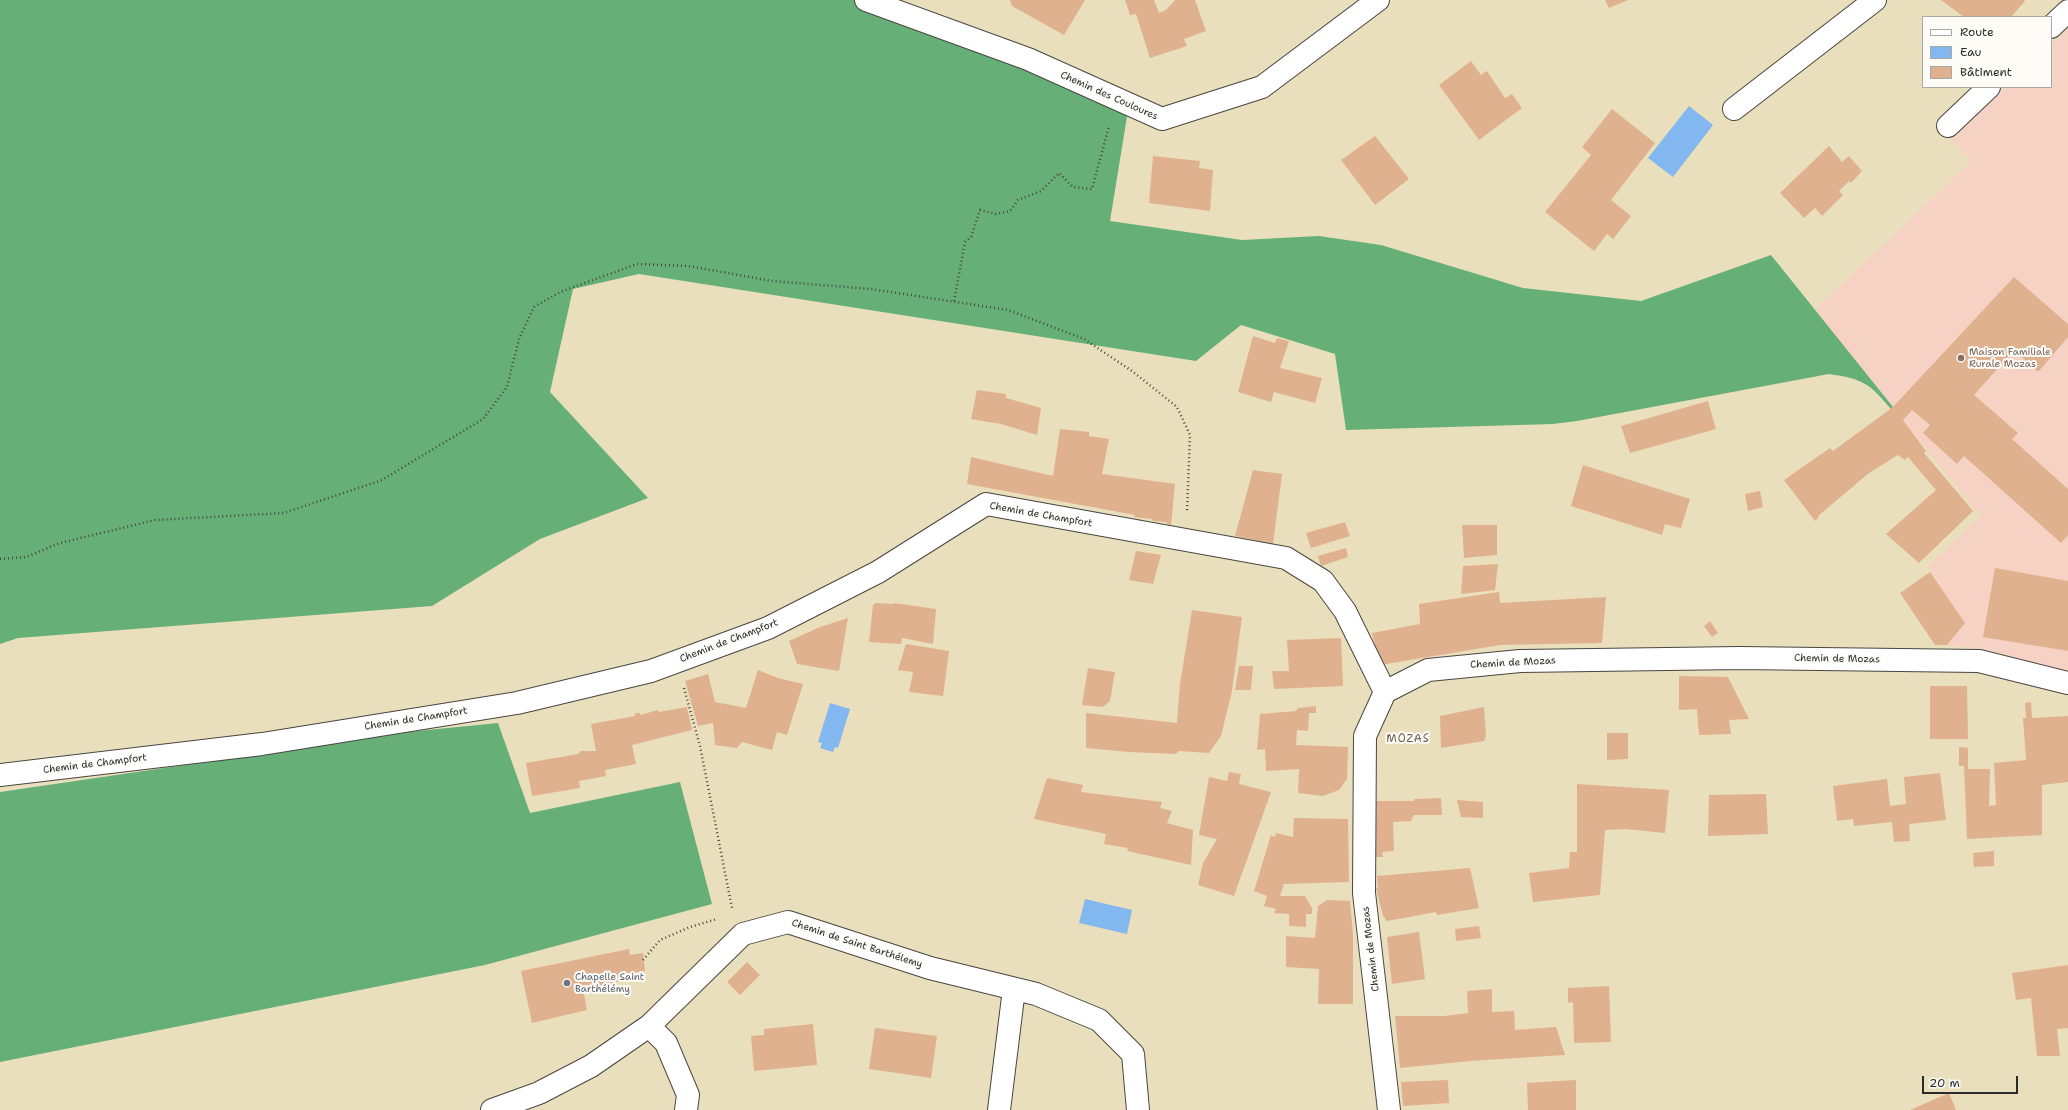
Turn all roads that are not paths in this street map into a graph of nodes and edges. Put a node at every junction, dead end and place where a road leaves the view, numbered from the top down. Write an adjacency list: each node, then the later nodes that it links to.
1 (866, 0): 2 (street, Chemin des Couloures)
2 (1378, 0)
3 (1875, 0): 7 (street)
4 (2068, 11): 5 (street)
5 (2052, 26)
6 (1988, 88): 8 (street)
7 (1734, 109)
8 (1948, 126)
9 (2068, 683): 10 (street, Chemin de Mozas)
10 (1385, 692): 11 (street, Chemin de Champfort); 18 (street, Chemin de Mozas)
11 (0, 775)
12 (1014, 989): 13 (street, Chemin de Saint Barthélemy); 16 (street); 17 (street, Chemin de Saint Barthélemy)
13 (649, 1026): 14 (street, Chemin de Saint Barthélemy); 15 (street)
14 (492, 1110)
15 (686, 1110)
16 (999, 1110)
17 (1138, 1110)
18 (1389, 1110)

